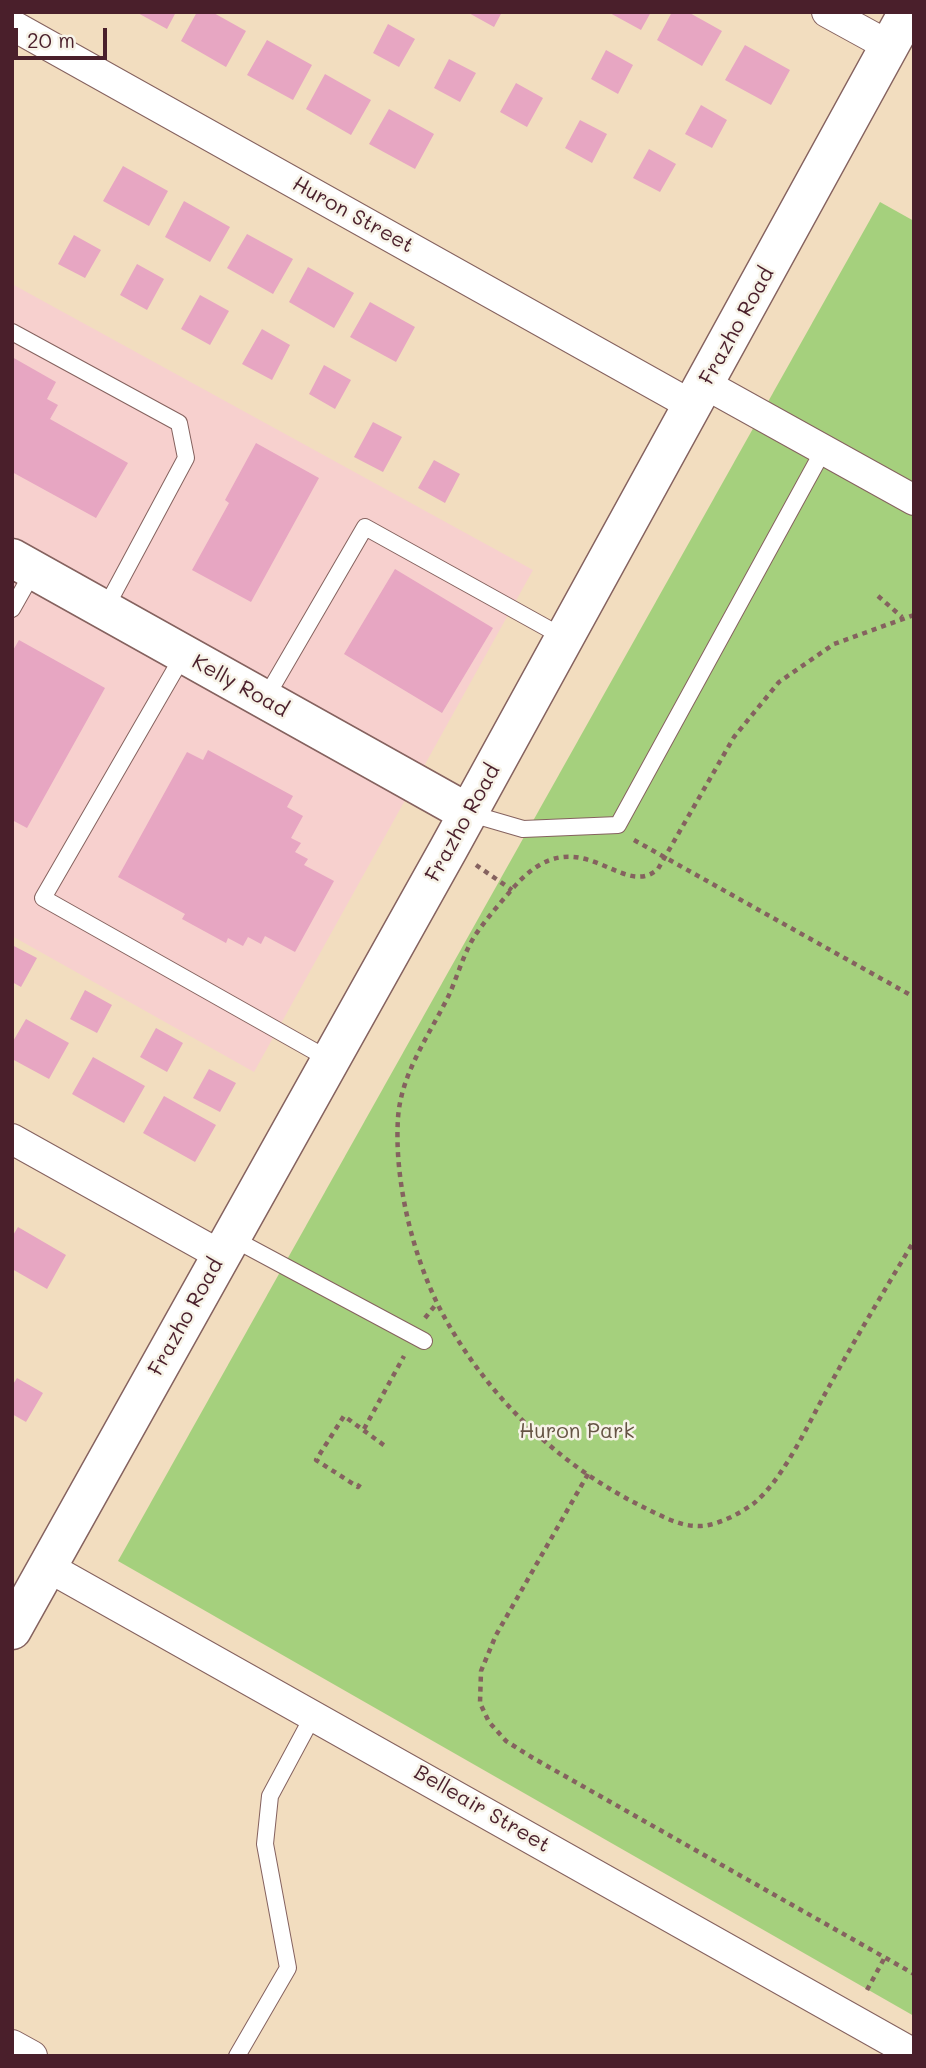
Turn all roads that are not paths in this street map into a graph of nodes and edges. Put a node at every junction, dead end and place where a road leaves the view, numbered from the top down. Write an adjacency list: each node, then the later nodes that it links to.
1 (827, 12): 4 (street)
2 (908, 12): 4 (street, Frazho Road)
3 (12, 25): 6 (street, Huron Street)
4 (889, 46): 6 (street, Frazho Road)
5 (12, 332): 11 (lane)
6 (699, 395): 7 (street, Huron Street); 12 (street, Frazho Road)
7 (824, 449): 8 (street, Huron Street); 15 (lane)
8 (914, 500)
9 (23, 564): 10 (lane); 11 (street, Kelly Road)
10 (12, 608)
11 (105, 609): 13 (street, Kelly Road)
12 (565, 638): 14 (lane); 15 (street, Frazho Road)
13 (184, 654): 14 (street, Kelly Road); 16 (lane)
14 (265, 699): 15 (street, Kelly Road)
15 (468, 813): 16 (street, Frazho Road)
16 (330, 1059): 18 (street, Frazho Road)
17 (12, 1139): 18 (street)
18 (225, 1246): 19 (lane); 20 (street, Frazho Road)
19 (420, 1338)
20 (48, 1567): 21 (street, Frazho Road); 22 (street, Belleair Street)
21 (17, 1612)
22 (314, 1714): 24 (street, Belleair Street); 26 (lane)
23 (12, 2045): 25 (street)
24 (914, 2054)
25 (32, 2056)
26 (237, 2056)

